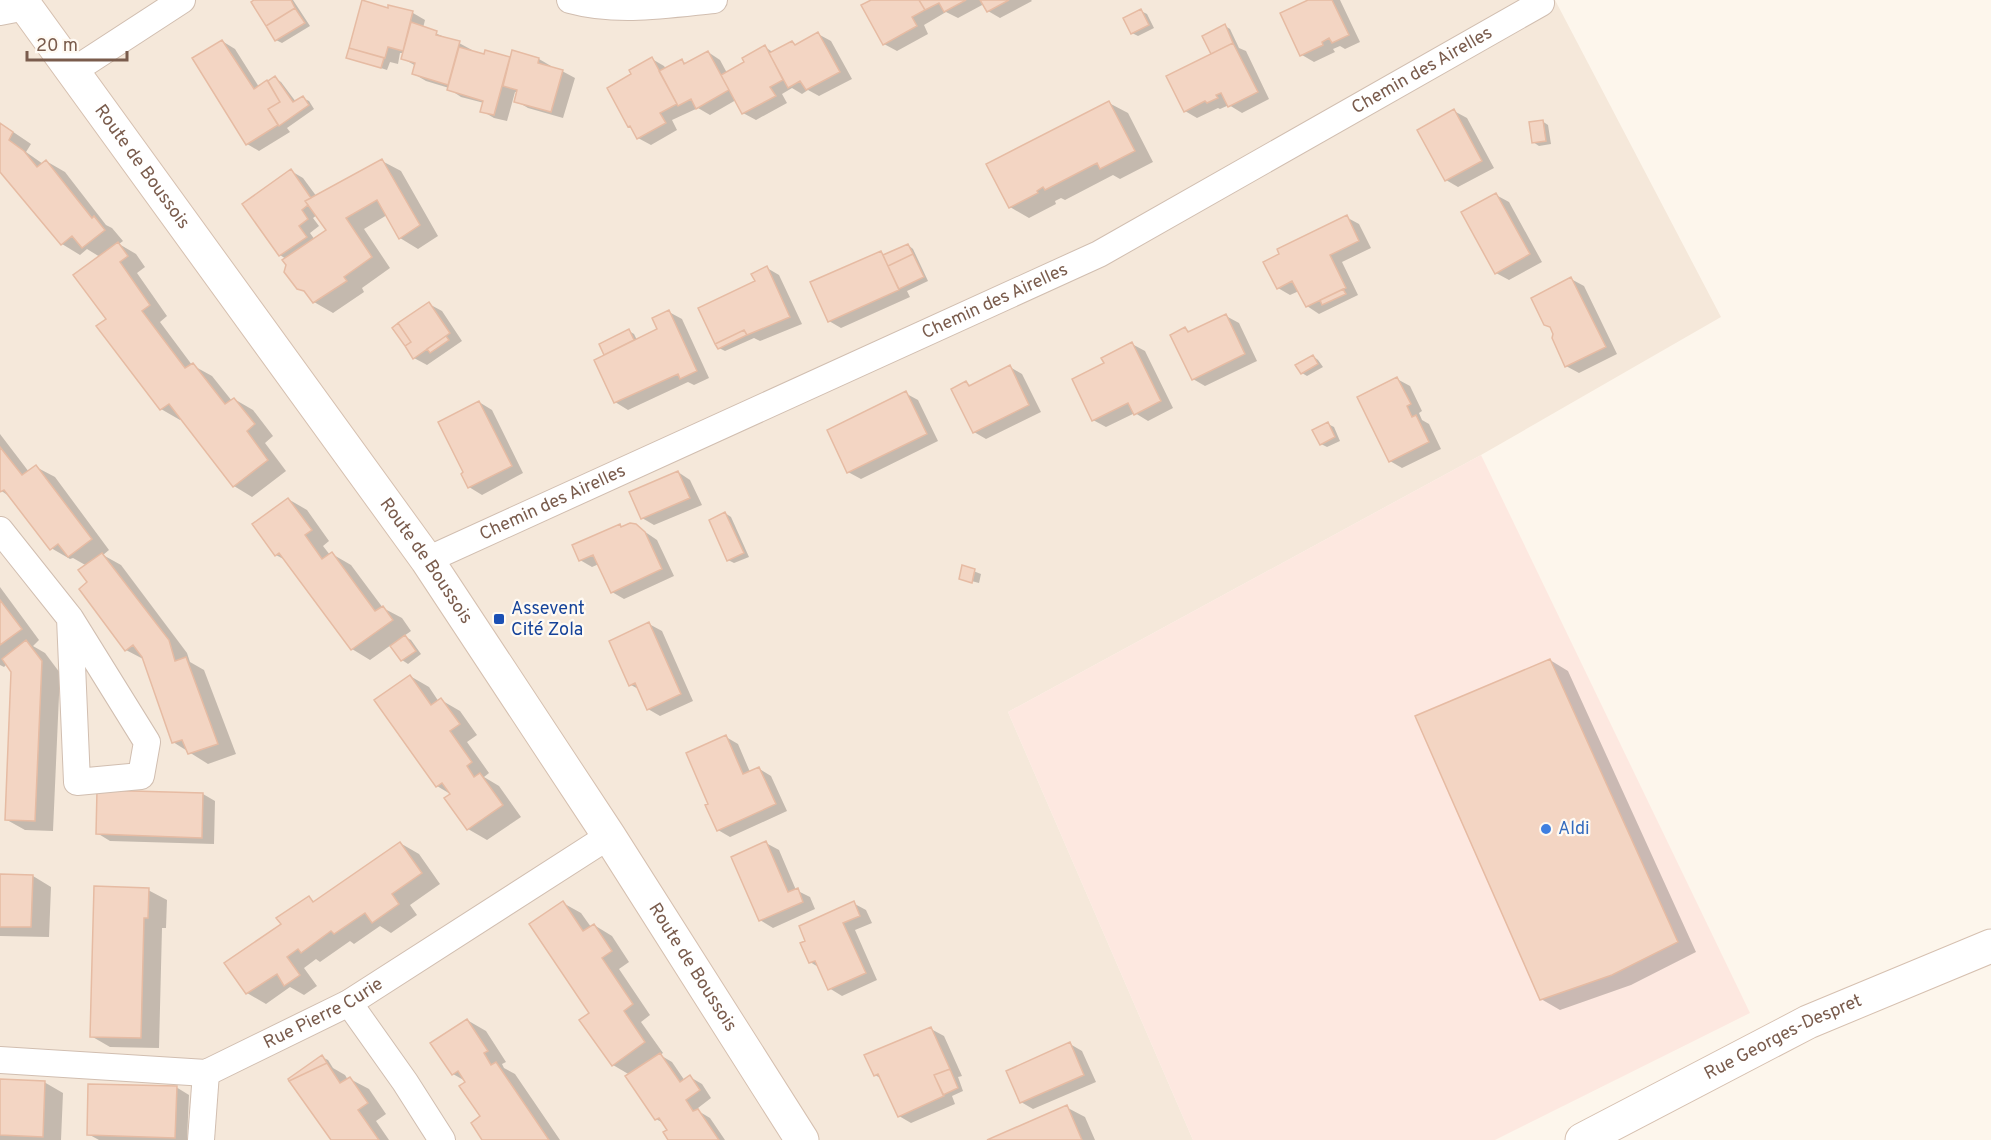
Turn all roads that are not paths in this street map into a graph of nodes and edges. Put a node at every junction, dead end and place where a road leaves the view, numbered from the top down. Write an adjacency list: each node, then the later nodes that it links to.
1 (182, 0): 6 (street)
2 (570, 0): 3 (street)
3 (714, 0)
4 (1541, 3): 8 (street, Chemin des Airelles)
5 (16, 6): 6 (street, Route de Boussois)
6 (73, 71): 8 (street, Route de Boussois)
7 (0, 530): 9 (street)
8 (427, 560): 10 (street, Route de Boussois)
9 (70, 618): 9 (street)
10 (609, 836): 12 (street, Rue Pierre Curie); 17 (street, Route de Boussois)
11 (1991, 946): 18 (street, Rue Georges-Despret)
12 (349, 1003): 14 (street, Rue Pierre Curie); 16 (street)
13 (0, 1060): 14 (street, Rue Pierre Curie)
14 (206, 1073): 15 (street)
15 (201, 1140)
16 (442, 1140)
17 (802, 1140)
18 (1582, 1140)

